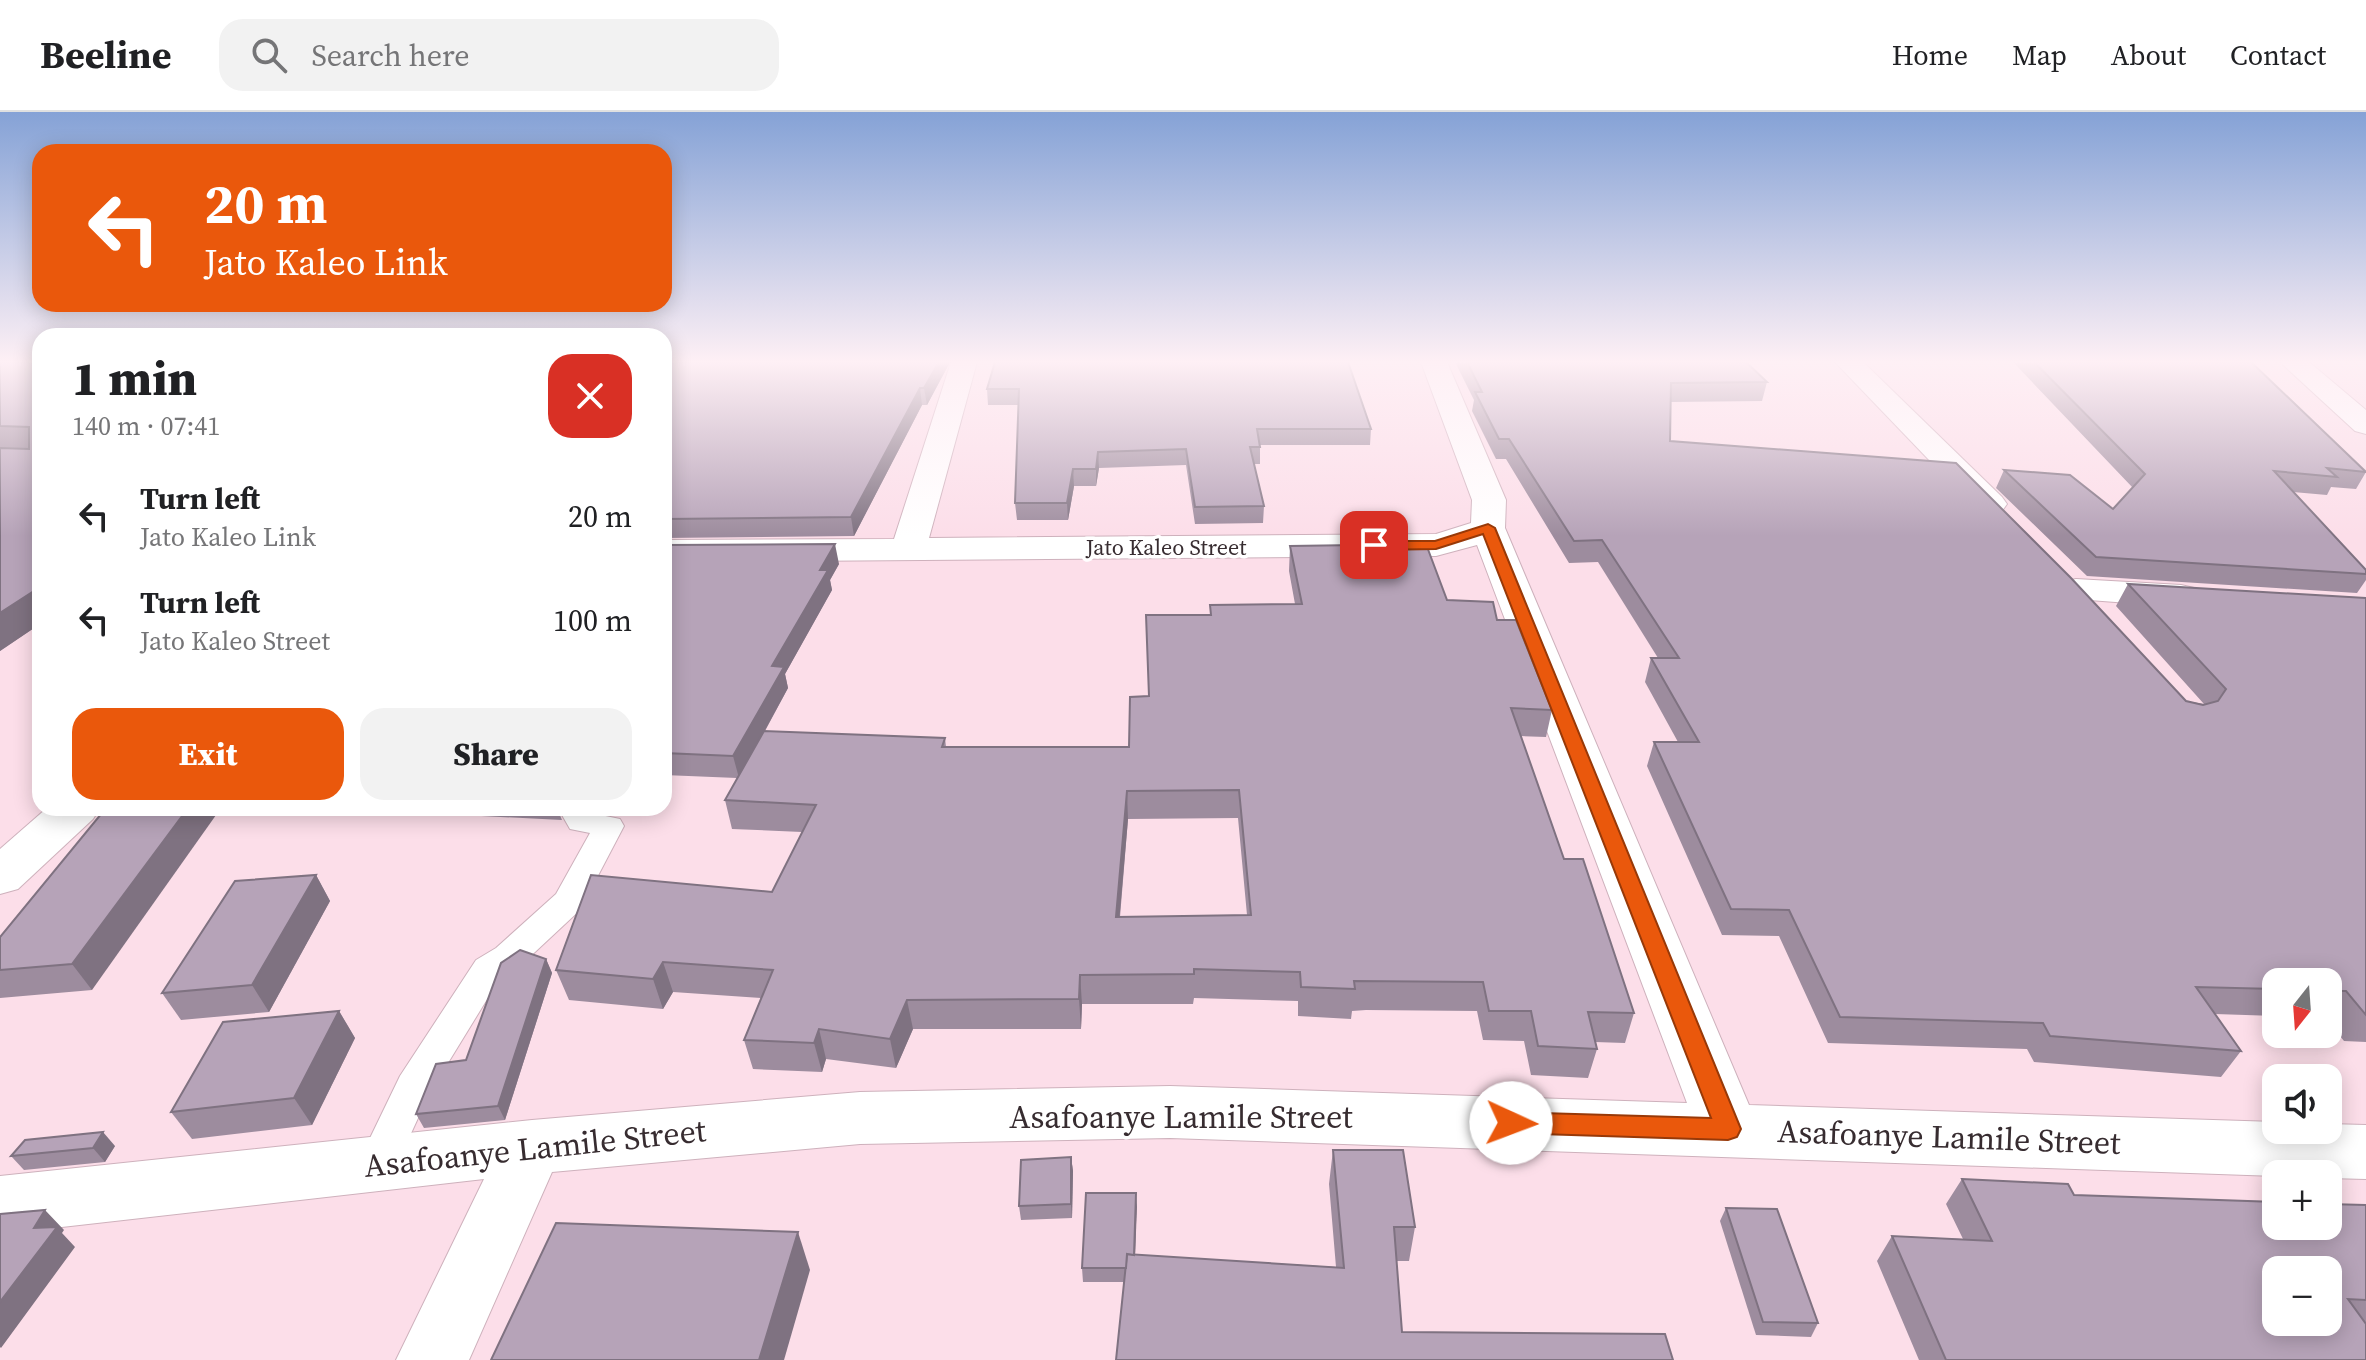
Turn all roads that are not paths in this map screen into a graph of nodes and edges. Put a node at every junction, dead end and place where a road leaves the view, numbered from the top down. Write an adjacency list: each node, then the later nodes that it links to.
1 (947, 420): 6 (street)
2 (1457, 420): 5 (street)
3 (1907, 420): 4 (street)
4 (2011, 524)
5 (1488, 528): 6 (street, Jato Kaleo Street); 13 (street)
6 (908, 549): 7 (street, Jato Kaleo Street)
7 (672, 551)
8 (2213, 598): 9 (street)
9 (2106, 623)
10 (67, 816): 12 (street)
11 (578, 816): 16 (lane)
12 (0, 877)
13 (1728, 1129): 14 (street, Asafoanye Lamile Street); 15 (street, Asafoanye Lamile Street)
14 (532, 1147): 16 (street, Asafoanye Lamile Street); 18 (street)
15 (2366, 1152)
16 (378, 1163): 17 (street, Asafoanye Lamile Street)
17 (0, 1205)
18 (432, 1360)

